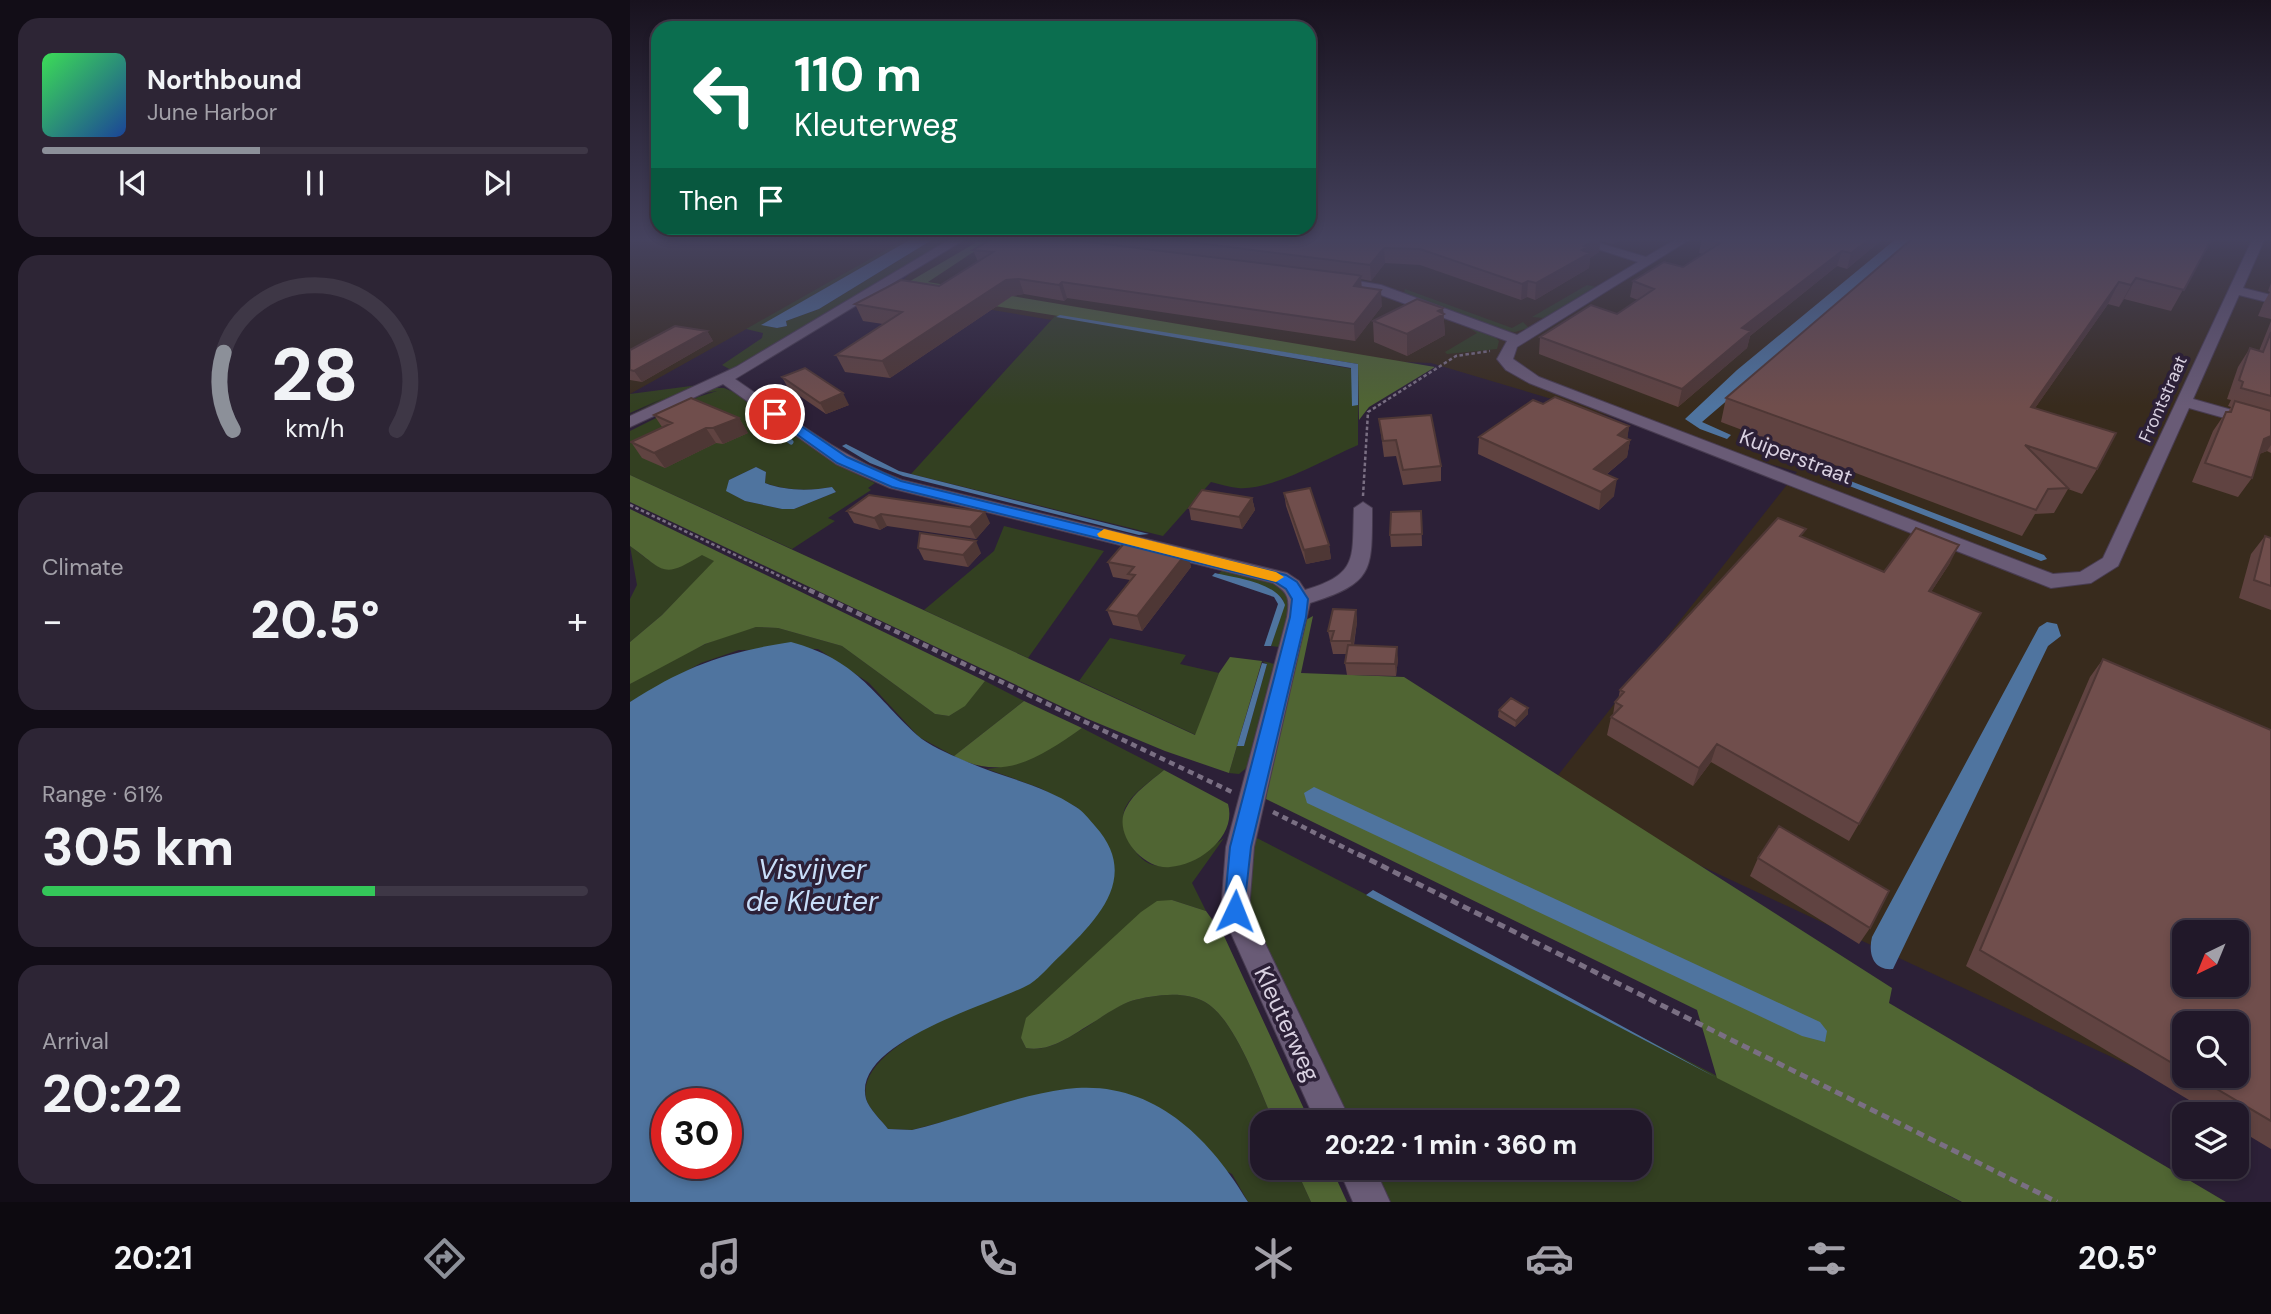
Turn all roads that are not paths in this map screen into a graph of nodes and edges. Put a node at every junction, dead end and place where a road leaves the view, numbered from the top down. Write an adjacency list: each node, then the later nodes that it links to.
1 (866, 294): 8 (street)
2 (1390, 294): 7 (street)
3 (1594, 294): 7 (street)
4 (2232, 294): 9 (street, Frontstraat)
5 (2251, 294): 6 (street)
6 (2271, 299)
7 (1512, 346): 13 (street, Kuiperstraat)
8 (724, 378): 10 (street); 14 (street)
9 (2184, 401): 11 (street); 13 (street, Frontstraat)
10 (630, 422)
11 (2271, 426)
12 (1363, 509): 14 (street)
13 (2099, 574)
14 (1300, 599): 15 (street, Kleuterweg)
15 (1328, 1110)
16 (1362, 1180): 17 (street)
17 (1372, 1202)

